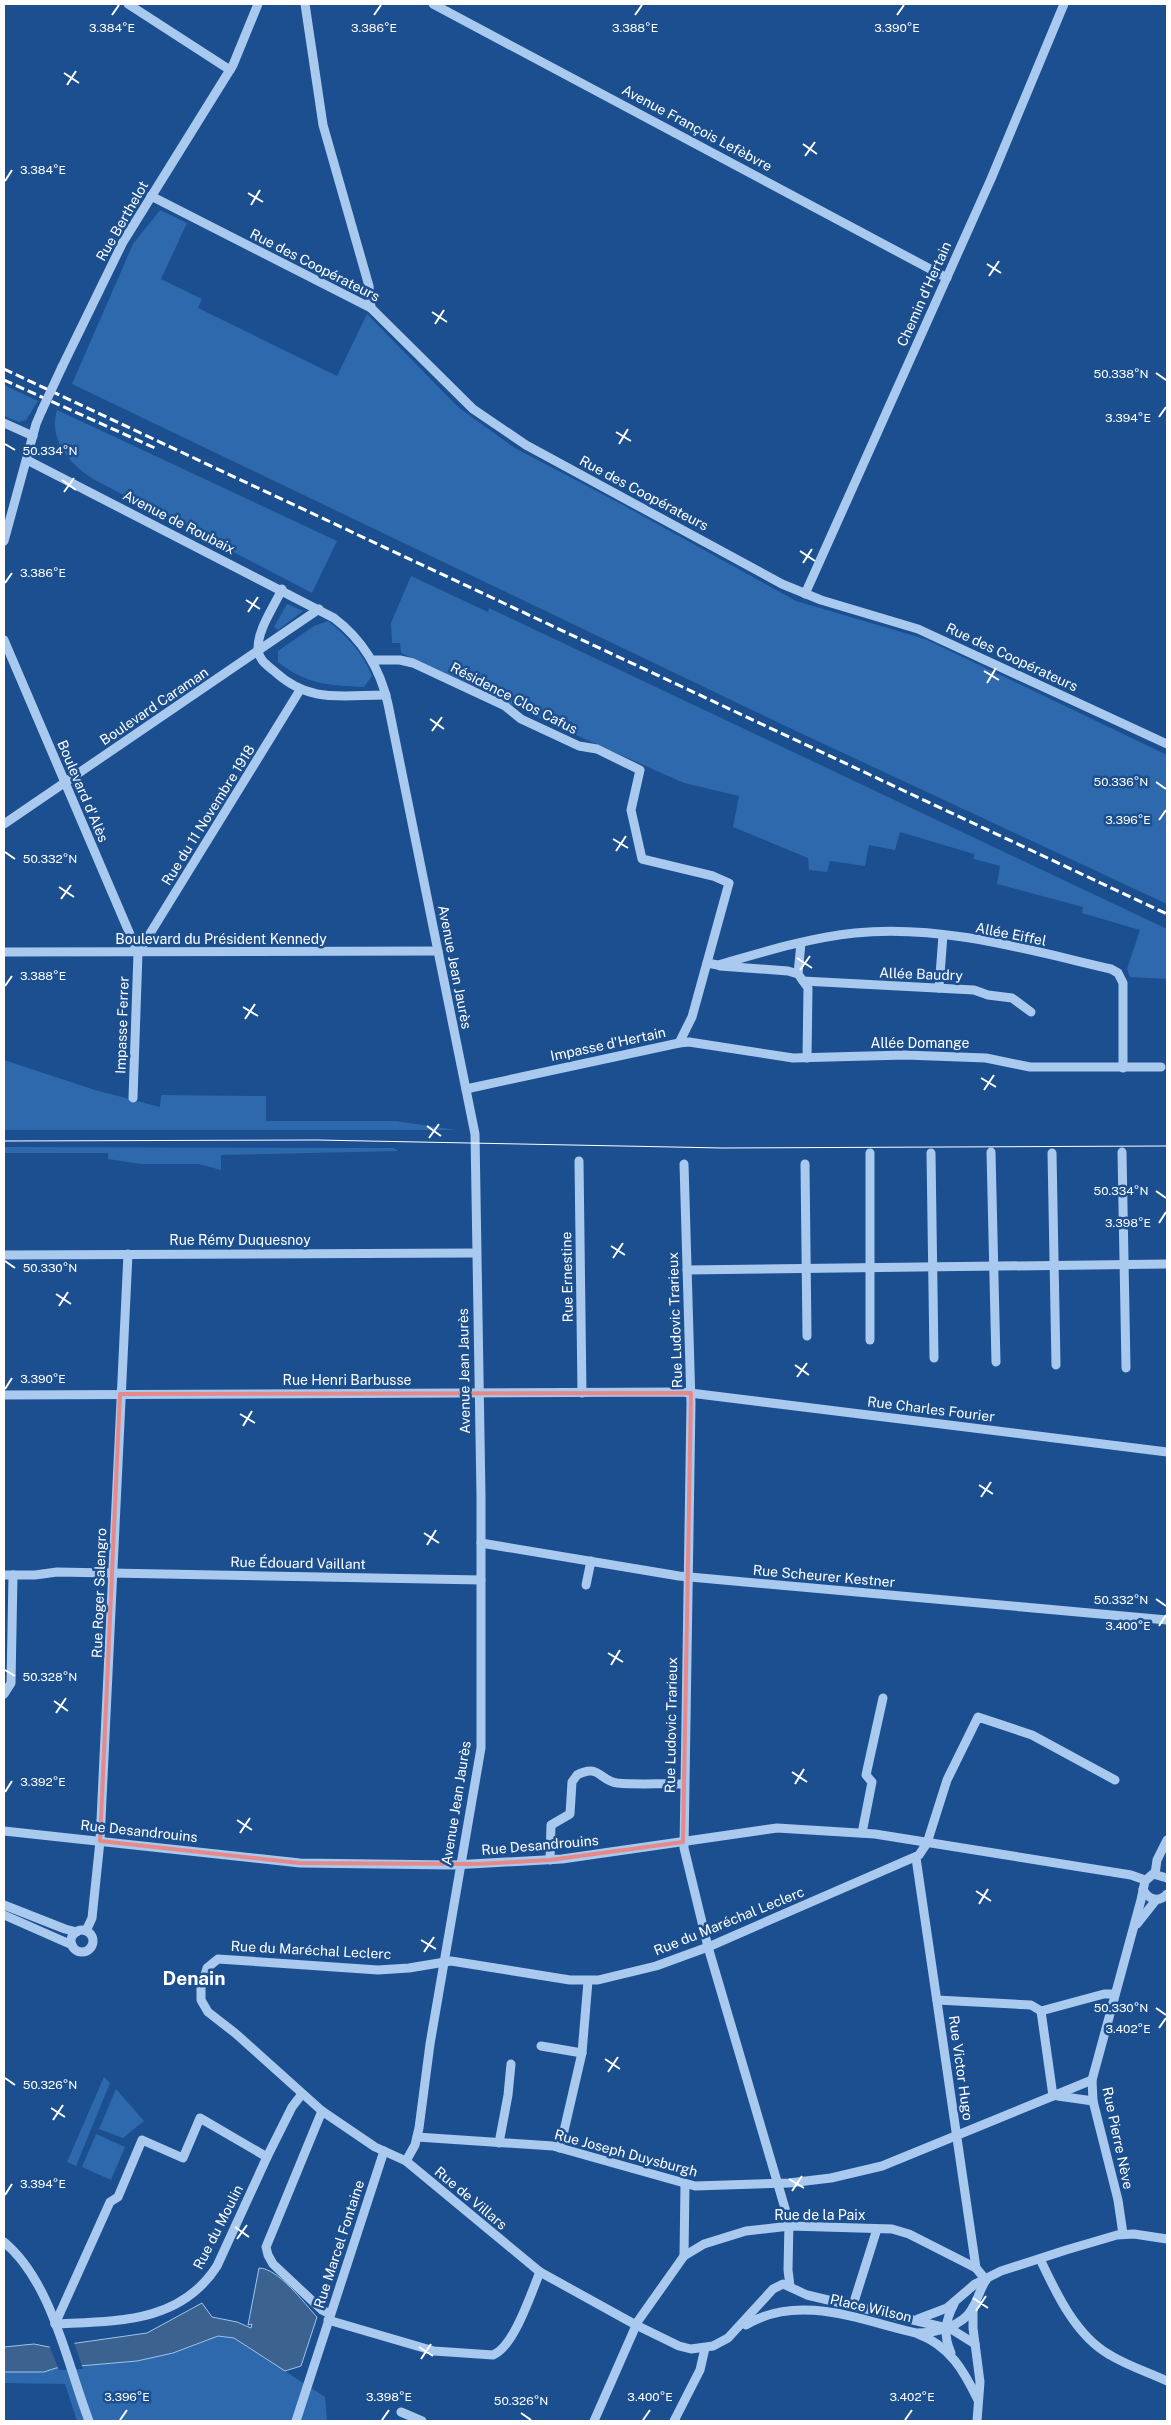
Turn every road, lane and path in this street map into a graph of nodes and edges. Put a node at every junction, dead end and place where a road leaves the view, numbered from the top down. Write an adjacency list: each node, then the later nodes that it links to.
1 (128, 4): 6 (street)
2 (258, 4): 6 (street, Rue Berthelot)
3 (305, 4): 9 (street)
4 (432, 4): 8 (street, Avenue François Lefèbvre)
5 (1064, 4): 8 (street, Chemin d'Hertain)
6 (230, 70): 7 (street, Rue Berthelot)
7 (151, 196): 9 (street, Rue des Coopérateurs); 11 (street, Rue Berthelot, bridge)
8 (947, 278): 15 (street, Chemin d'Hertain)
9 (371, 308): 15 (street, Rue des Coopérateurs)
10 (4, 423): 11 (street)
11 (33, 436): 12 (street, Rue Berthelot)
12 (27, 460): 13 (street, Rue Berthelot); 14 (street, Avenue de Roubaix)
13 (4, 541)
14 (282, 589): 16 (street, Avenue de Roubaix); 18 (street)
15 (805, 594): 22 (street, Rue des Coopérateurs)
16 (319, 609): 18 (street, Boulevard Caraman); 19 (street, Avenue Jean Jaurès)
17 (4, 640): 23 (street, Boulevard d'Alès)
18 (258, 652): 20 (street); 23 (street, Boulevard Caraman)
19 (372, 660): 21 (street, Avenue Jean Jaurès); 25 (street, Résidence Clos Cafus)
20 (300, 690): 21 (street); 30 (street, Rue du 11 Novembre 1918)
21 (386, 696): 28 (street, Avenue Jean Jaurès)
22 (1167, 744)
23 (65, 783): 24 (street, Boulevard Caraman); 30 (street, Boulevard d'Alès)
24 (4, 824)
25 (729, 883): 31 (street, Impasse d'Hertain)
26 (943, 935): 27 (street, Allée Eiffel); 34 (street); 38 (street, Allée Eiffel)
27 (801, 942): 32 (street, Allée Eiffel); 33 (street)
28 (438, 951): 30 (street, Boulevard du Président Kennedy); 40 (street, Avenue Jean Jaurès)
29 (4, 952): 30 (street, Boulevard du Président Kennedy)
30 (138, 953): 41 (street, Impasse Ferrer)
31 (707, 963): 32 (street, Allée Eiffel); 36 (street, Impasse d'Hertain)
32 (718, 965): 33 (street, Allée Baudry)
33 (801, 978): 34 (street, Allée Baudry); 37 (street)
34 (938, 988): 35 (street, Allée Baudry)
35 (1031, 1012)
36 (679, 1043): 37 (street, Allée Domange); 40 (street, Impasse d'Hertain)
37 (807, 1058): 38 (street, Allée Domange)
38 (1123, 1068): 39 (street, Allée Domange)
39 (1161, 1068)
40 (466, 1089): 50 (street, Avenue Jean Jaurès)
41 (133, 1098)
42 (992, 1152): 55 (street)
43 (1122, 1152): 54 (street)
44 (931, 1153): 57 (street)
45 (1052, 1153): 56 (street)
46 (870, 1154): 59 (street)
47 (579, 1161): 67 (street, Rue Ernestine)
48 (684, 1164): 60 (street, Rue Ludovic Trarieux)
49 (805, 1164): 58 (street)
50 (476, 1253): 51 (street, Rue Rémy Duquesnoy); 68 (street, Avenue Jean Jaurès)
51 (128, 1254): 52 (street, Rue Rémy Duquesnoy); 71 (street, Rue Roger Salengro)
52 (4, 1255)
53 (1167, 1264): 54 (street)
54 (1124, 1265): 56 (street); 66 (street)
55 (994, 1266): 56 (street); 57 (street); 64 (street)
56 (1054, 1266): 65 (street)
57 (933, 1267): 59 (street); 63 (street)
58 (806, 1268): 59 (street); 60 (street); 61 (street)
59 (870, 1268): 62 (street)
60 (687, 1270): 69 (street, Rue Ludovic Trarieux)
61 (807, 1336)
62 (870, 1340)
63 (934, 1358)
64 (996, 1362)
65 (1056, 1365)
66 (1126, 1368)
67 (582, 1392): 68 (street, Rue Henri Barbusse); 69 (street, Rue Henri Barbusse)
68 (478, 1393): 71 (street, Rue Henri Barbusse); 73 (street, Avenue Jean Jaurès)
69 (690, 1393): 72 (street, Rue Charles Fourier); 78 (street, Rue Ludovic Trarieux)
70 (4, 1394): 71 (street, Rue Henri Barbusse)
71 (120, 1394): 76 (street, Rue Roger Salengro)
72 (1167, 1452)
73 (481, 1543): 74 (street, Rue Scheurer Kestner); 79 (street, Avenue Jean Jaurès)
74 (591, 1561): 78 (street, Rue Scheurer Kestner); 80 (street)
75 (4, 1574): 77 (street, Rue Édouard Vaillant)
76 (114, 1574): 77 (street, Rue Édouard Vaillant); 79 (street, Rue Édouard Vaillant); 89 (street, Rue Roger Salengro)
77 (14, 1575): 82 (street)
78 (688, 1577): 81 (street, Rue Scheurer Kestner); 85 (street, Rue Ludovic Trarieux)
79 (481, 1580): 94 (street, Avenue Jean Jaurès)
80 (586, 1585)
81 (1167, 1620)
82 (4, 1694)
83 (883, 1698): 87 (street)
84 (1116, 1780): 91 (street)
85 (684, 1784): 90 (street, Rue Ludovic Trarieux); 93 (street)
86 (4, 1831): 89 (street, Rue Desandrouins)
87 (862, 1833): 90 (street, Rue Desandrouins); 91 (street, Rue Desandrouins)
88 (1167, 1840): 95 (street)
89 (100, 1841): 94 (street, Rue Desandrouins); 102 (street, Rue Roger Salengro)
90 (684, 1842): 93 (street, Rue Desandrouins); 105 (street, Rue Ludovic Trarieux)
91 (927, 1843): 92 (street); 97 (street)
92 (916, 1858): 105 (street, Rue du Maréchal Leclerc); 109 (street, Rue Victor Hugo)
93 (550, 1860): 94 (street, Rue Desandrouins)
94 (460, 1865): 106 (street, Avenue Jean Jaurès)
95 (1155, 1874): 96 (street); 97 (street)
96 (1166, 1878)
97 (1144, 1884): 99 (street); 103 (street, Rue Pierre Nève)
98 (1167, 1894): 99 (street)
99 (1156, 1900): 103 (street, Rue Pierre Nève)
100 (4, 1905): 102 (street)
101 (4, 1915): 104 (street)
102 (81, 1931): 104 (street); 104 (street)
103 (1132, 1932): 108 (street, Rue Pierre Nève)
104 (72, 1945)
105 (708, 1947): 107 (street, Rue du Maréchal Leclerc); 128 (street, Rue Ludovic Trarieux)
106 (444, 1961): 107 (street, Rue du Maréchal Leclerc); 111 (street, Rue du Maréchal Leclerc); 121 (street, Avenue Jean Jaurès)
107 (588, 1981): 113 (street)
108 (1115, 1994): 110 (street); 115 (street, Rue Pierre Nève)
109 (937, 2000): 110 (street); 120 (street, Rue Victor Hugo)
110 (1041, 2011): 117 (street)
111 (208, 2012): 116 (street, Rue de Villars)
112 (541, 2046): 113 (street)
113 (582, 2053): 123 (street)
114 (510, 2064): 122 (street)
115 (1092, 2080): 117 (street, Rue Joseph Duysburgh); 118 (street, Rue Pierre Nève)
116 (302, 2094): 119 (street, Rue de Villars); 125 (street, Rue du Moulin)
117 (1053, 2096): 118 (street, Rue Joseph Duysburgh); 120 (street, Rue Joseph Duysburgh)
118 (1094, 2101): 131 (street, Rue Pierre Nève)
119 (322, 2111): 124 (street, Rue de Villars); 147 (street)
120 (957, 2136): 128 (street, Rue Joseph Duysburgh); 136 (street, Rue Victor Hugo)
121 (417, 2137): 122 (street, Rue Joseph Duysburgh); 126 (street, Avenue Jean Jaurès)
122 (499, 2143): 123 (street, Rue Joseph Duysburgh)
123 (560, 2148): 127 (street, Rue Joseph Duysburgh)
124 (384, 2151): 126 (street, Rue de Villars); 147 (street, Rue Marcel Fontaine)
125 (267, 2157): 149 (street, Rue du Moulin); 149 (street)
126 (406, 2161): 138 (street, Rue de Villars)
127 (685, 2184): 128 (street, Rue Joseph Duysburgh); 134 (street)
128 (778, 2184): 129 (street, Rue Ludovic Trarieux)
129 (790, 2226): 130 (street, Rue de la Paix); 134 (street, Rue de la Paix); 137 (street, Rue Ludovic Trarieux)
130 (877, 2229): 136 (street, Rue de la Paix); 144 (street)
131 (1123, 2234): 132 (street); 135 (street)
132 (1167, 2239)
133 (4, 2242): 149 (street)
134 (684, 2256): 150 (street, Rue de la Paix)
135 (1040, 2259): 139 (street); 157 (street)
136 (976, 2268): 139 (street)
137 (788, 2270): 140 (street, Rue Ludovic Trarieux); 141 (street, Rue Ludovic Trarieux)
138 (540, 2272): 147 (street, Rue Marcel Fontaine); 150 (street, Rue de Villars)
139 (986, 2280): 143 (street, Place Wilson); 145 (street, Place Wilson)
140 (779, 2285): 141 (street, Place Wilson); 142 (street)
141 (792, 2288): 144 (street, Place Wilson); 146 (street)
142 (771, 2293): 146 (street); 152 (street)
143 (954, 2304): 148 (street, Place Wilson); 151 (street)
144 (853, 2305): 148 (street, Place Wilson)
145 (973, 2307): 151 (street, Place Wilson); 154 (street)
146 (785, 2310): 152 (street, Place Wilson); 153 (street, Place Wilson)
147 (329, 2317): 161 (street)
148 (915, 2320): 151 (street, Place Wilson)
149 (55, 2324): 160 (street)
150 (636, 2325): 155 (street, Rue de Villars); 163 (street, Rue de la Paix)
151 (946, 2327): 153 (street, Place Wilson); 154 (street, Place Wilson); 156 (street)
152 (738, 2329): 155 (street, Rue de Villars)
153 (916, 2333): 156 (street)
154 (975, 2344): 158 (street)
155 (705, 2348): 164 (street)
156 (952, 2354): 158 (street)
157 (1167, 2381)
158 (979, 2401): 165 (street)
159 (400, 2412): 162 (street)
160 (89, 2421)
161 (296, 2421)
162 (422, 2421)
163 (594, 2421)
164 (674, 2421)
165 (977, 2421)

